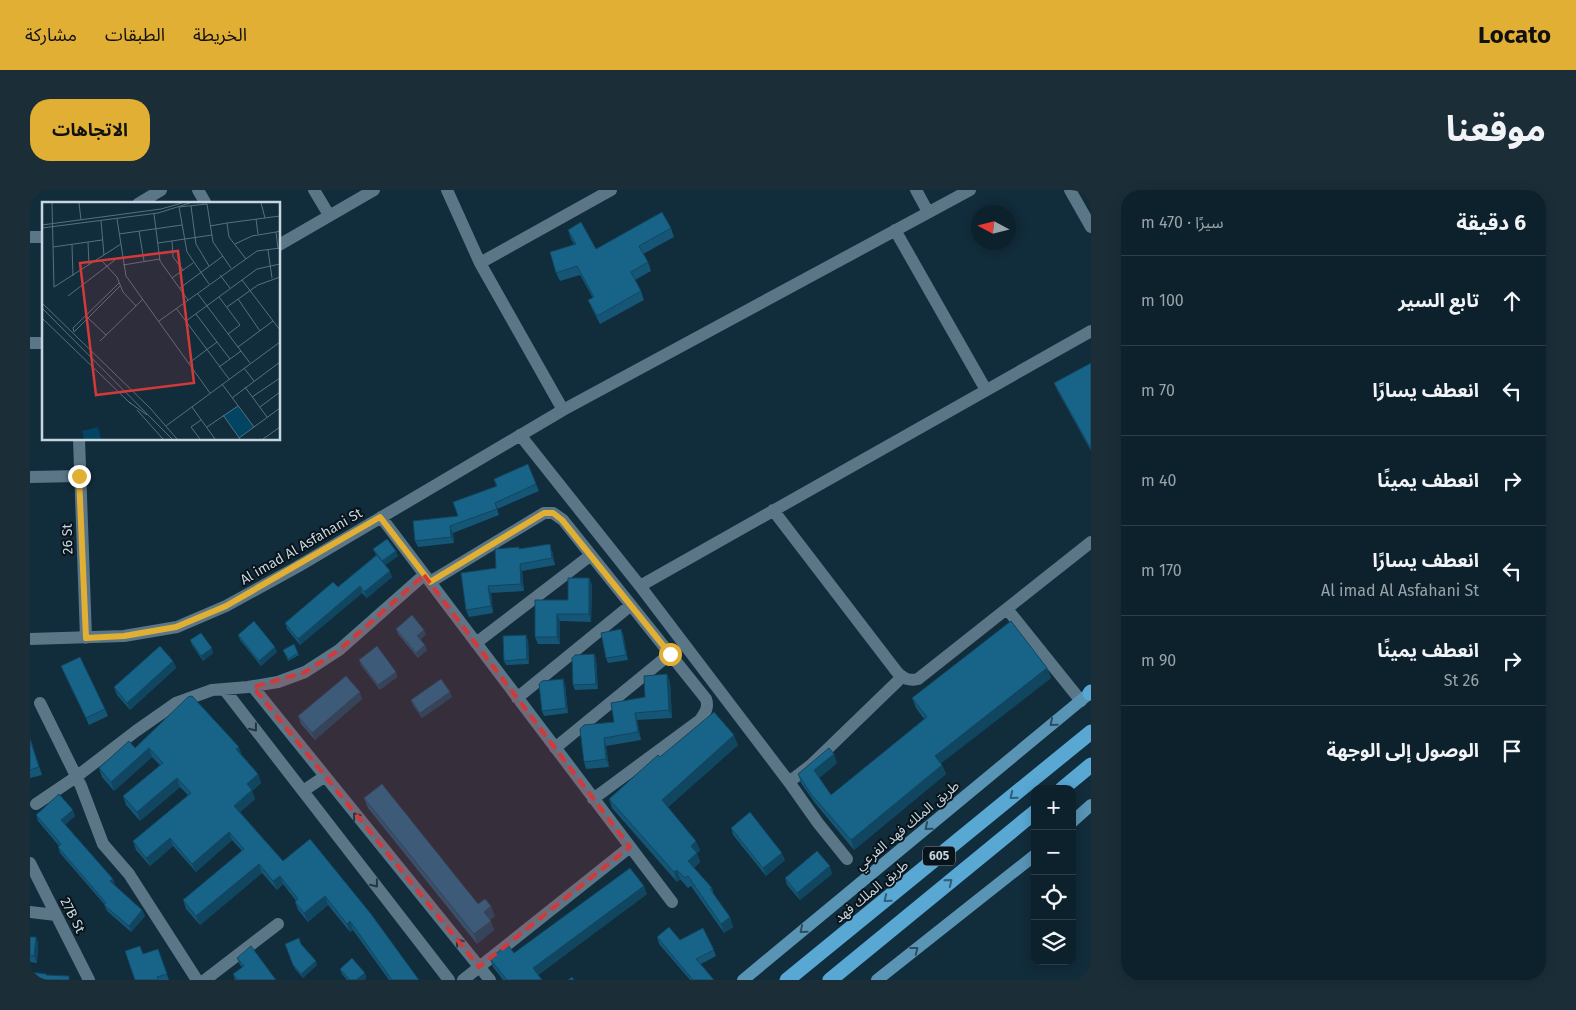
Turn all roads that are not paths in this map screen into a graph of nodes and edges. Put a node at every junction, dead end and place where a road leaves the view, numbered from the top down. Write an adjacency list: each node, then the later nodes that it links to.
1 (161, 190): 11 (street)
2 (198, 190): 12 (street)
3 (314, 190): 14 (street)
4 (374, 190): 14 (street)
5 (447, 190): 18 (street)
6 (611, 190): 10 (street)
7 (916, 190): 13 (street)
8 (970, 190): 13 (street, Al imad Al Asfahani St)
9 (1070, 190): 15 (street)
10 (594, 194): 18 (street)
11 (141, 202)
12 (205, 202)
13 (928, 212): 16 (street, Al imad Al Asfahani St)
14 (329, 215): 17 (street)
15 (1091, 227)
16 (895, 230): 20 (street); 21 (street, Al imad Al Asfahani St)
17 (280, 244)
18 (480, 263): 21 (street)
19 (1091, 331): 20 (street)
20 (986, 390): 26 (street)
21 (564, 410): 22 (street, Al imad Al Asfahani St)
22 (520, 435): 27 (street, Al imad Al Asfahani St); 31 (street)
23 (79, 440): 24 (street, 26 St)
24 (79, 476): 25 (street); 34 (street, 26 St)
25 (30, 477)
26 (774, 510): 31 (street); 38 (street)
27 (380, 517): 30 (street); 34 (street, Al imad Al Asfahani St)
28 (1091, 542): 33 (street)
29 (591, 555): 30 (street); 32 (street); 36 (street)
30 (427, 578): 36 (street); 39 (street)
31 (640, 586): 49 (street)
32 (631, 606): 37 (street); 42 (street)
33 (1007, 609): 38 (street); 41 (street)
34 (86, 638): 35 (street, Al imad Al Asfahani St)
35 (30, 639)
36 (476, 643): 42 (street)
37 (670, 654): 45 (street); 52 (street)
38 (902, 678): 49 (street)
39 (253, 687): 40 (street); 48 (street)
40 (224, 689): 47 (street); 51 (street, one-way to 51)
41 (1088, 695): 72 (main road, طريق الملك فهد الفرعي, one-way to 72)
42 (517, 698): 45 (street)
43 (40, 703): 47 (street)
44 (1091, 732): 73 (highway, طريق الملك فهد / 605, one-way to 73)
45 (555, 748): 52 (street)
46 (1091, 765): 50 (highway)
47 (76, 777): 53 (street); 67 (street)
48 (324, 777): 51 (street); 65 (street, one-way to 48)
49 (789, 782): 59 (street)
50 (1067, 785)
51 (303, 791): 69 (street, one-way to 69)
52 (593, 799): 57 (street)
53 (36, 804)
54 (1091, 805): 56 (main road)
55 (1031, 815): 74 (highway, 605, one-way to 55)
56 (1076, 818)
57 (630, 847): 61 (street); 65 (street)
58 (1031, 858): 75 (main road, one-way to 58)
59 (847, 859)
60 (30, 863): 63 (street, 27B St)
61 (672, 902)
62 (30, 912): 63 (street)
63 (56, 915): 66 (street, 27B St)
64 (278, 924): 68 (street)
65 (479, 967): 70 (street); 71 (street)
66 (89, 980)
67 (197, 980)
68 (205, 980)
69 (449, 980)
70 (463, 980)
71 (490, 980)
72 (743, 980)
73 (787, 980)
74 (830, 980)
75 (877, 980)

